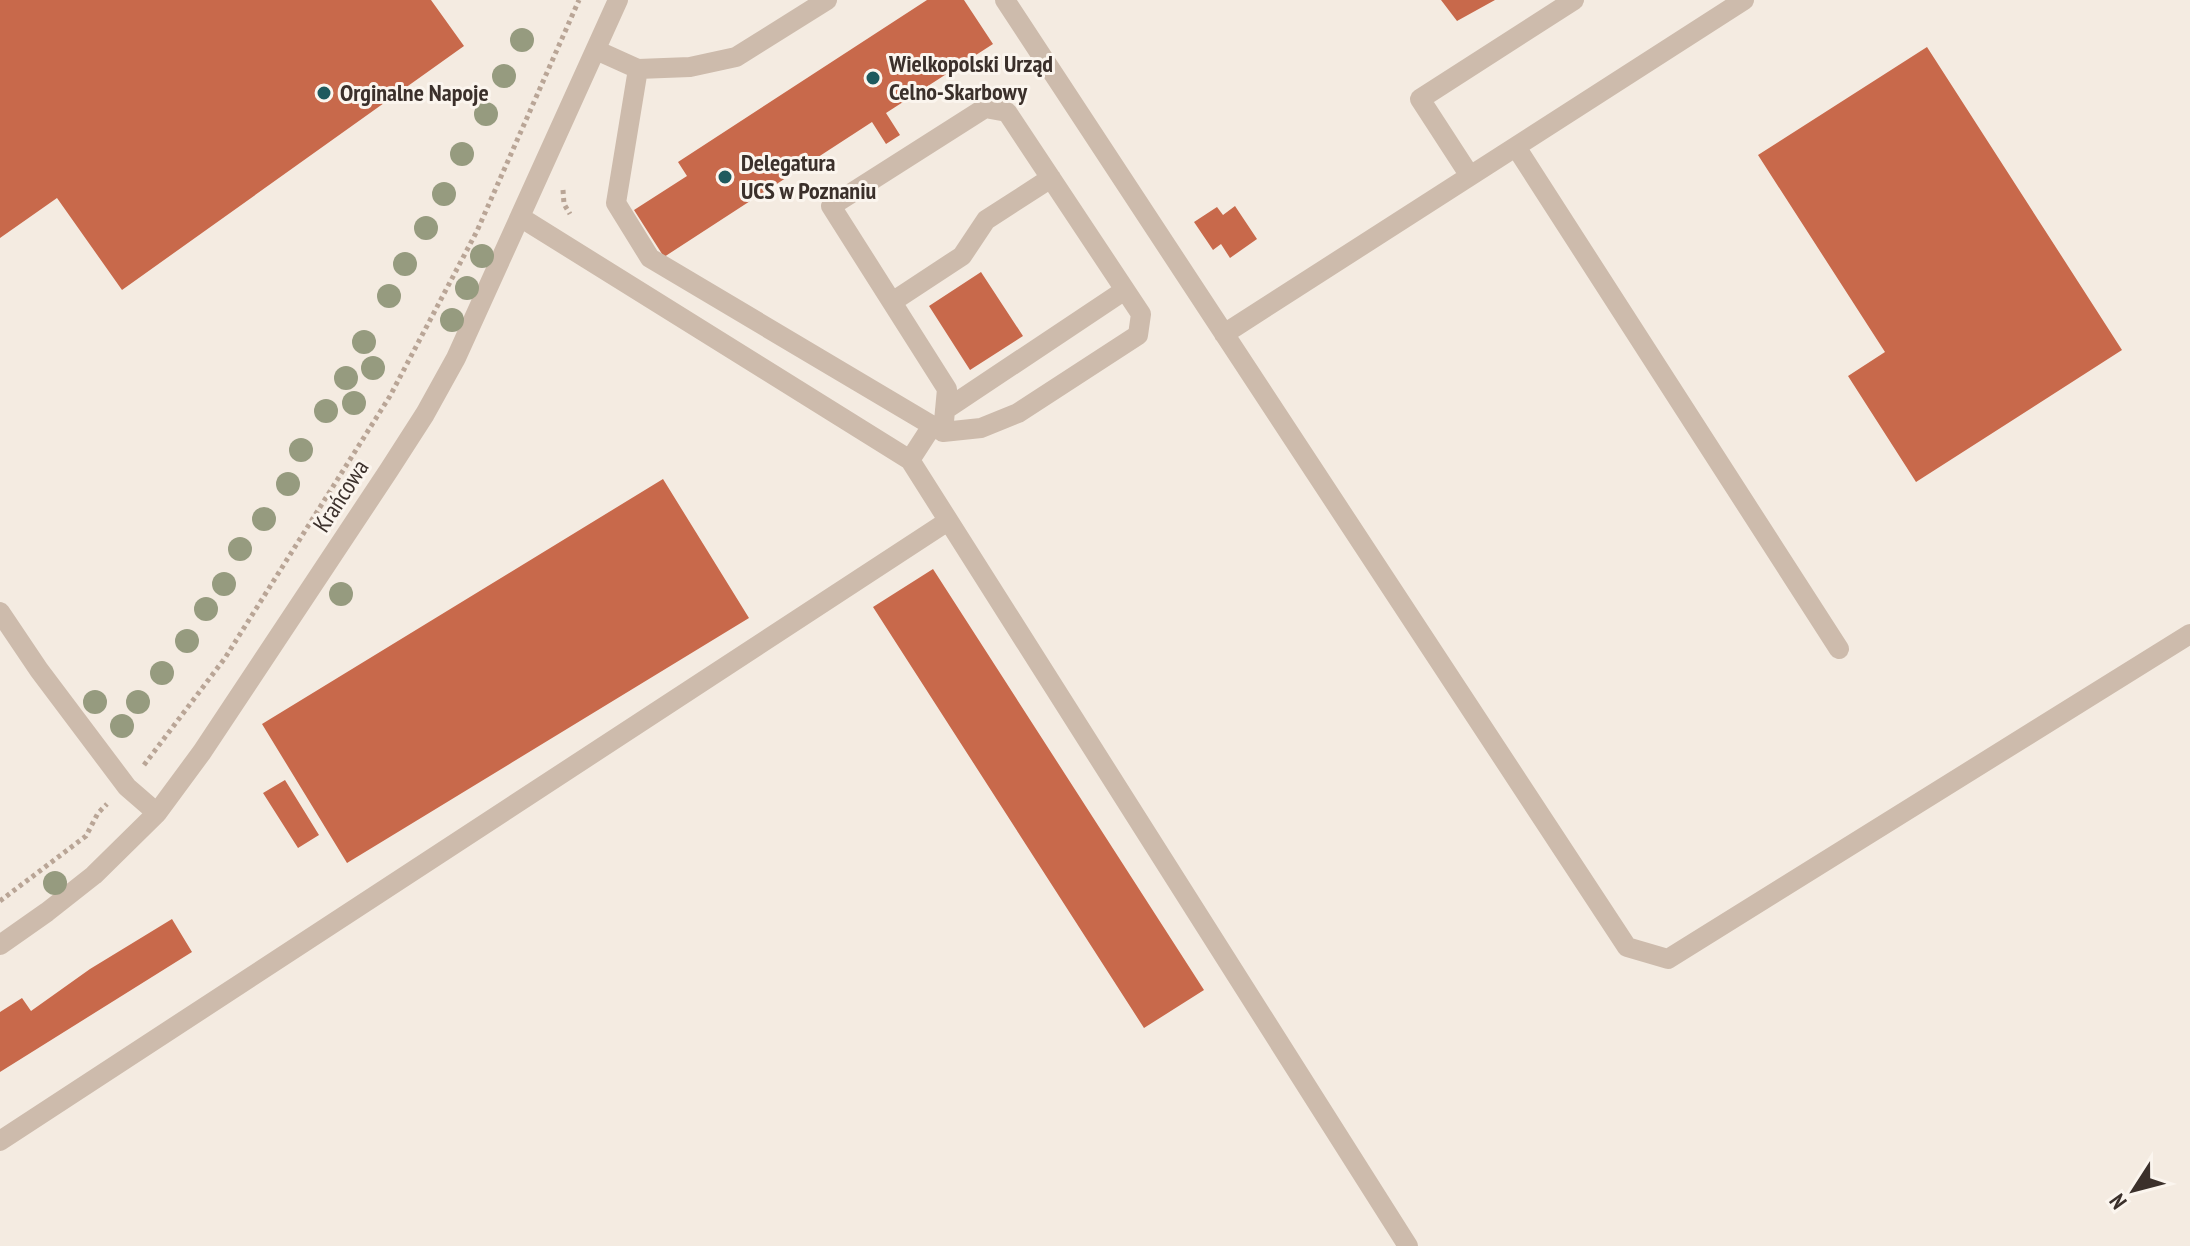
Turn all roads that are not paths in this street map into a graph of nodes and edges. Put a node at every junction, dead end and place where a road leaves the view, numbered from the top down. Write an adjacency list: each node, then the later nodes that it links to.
1 (618, 0): 8 (street, Krańcowa)
2 (799, 0): 7 (street)
3 (827, 0): 7 (street)
4 (1005, 0): 16 (street)
5 (1574, 0): 11 (street)
6 (1744, 0): 10 (street)
7 (794, 20): 9 (street)
8 (596, 50): 9 (street); 13 (street, Krańcowa)
9 (638, 69): 17 (street)
10 (1516, 147): 11 (street); 22 (street)
11 (1470, 176): 16 (street)
12 (1051, 178): 14 (street); 15 (street); 15 (street)
13 (520, 217): 18 (street); 23 (street, Krańcowa)
14 (1125, 290): 17 (street); 17 (street)
15 (892, 302): 17 (street)
16 (1224, 334): 21 (street)
17 (940, 423): 18 (street)
18 (910, 460): 19 (street)
19 (948, 521): 25 (street); 26 (street)
20 (0, 612): 23 (street)
21 (2190, 634)
22 (1839, 649)
23 (157, 813): 24 (street, Krańcowa)
24 (0, 945)
25 (0, 1141)
26 (1408, 1246)

